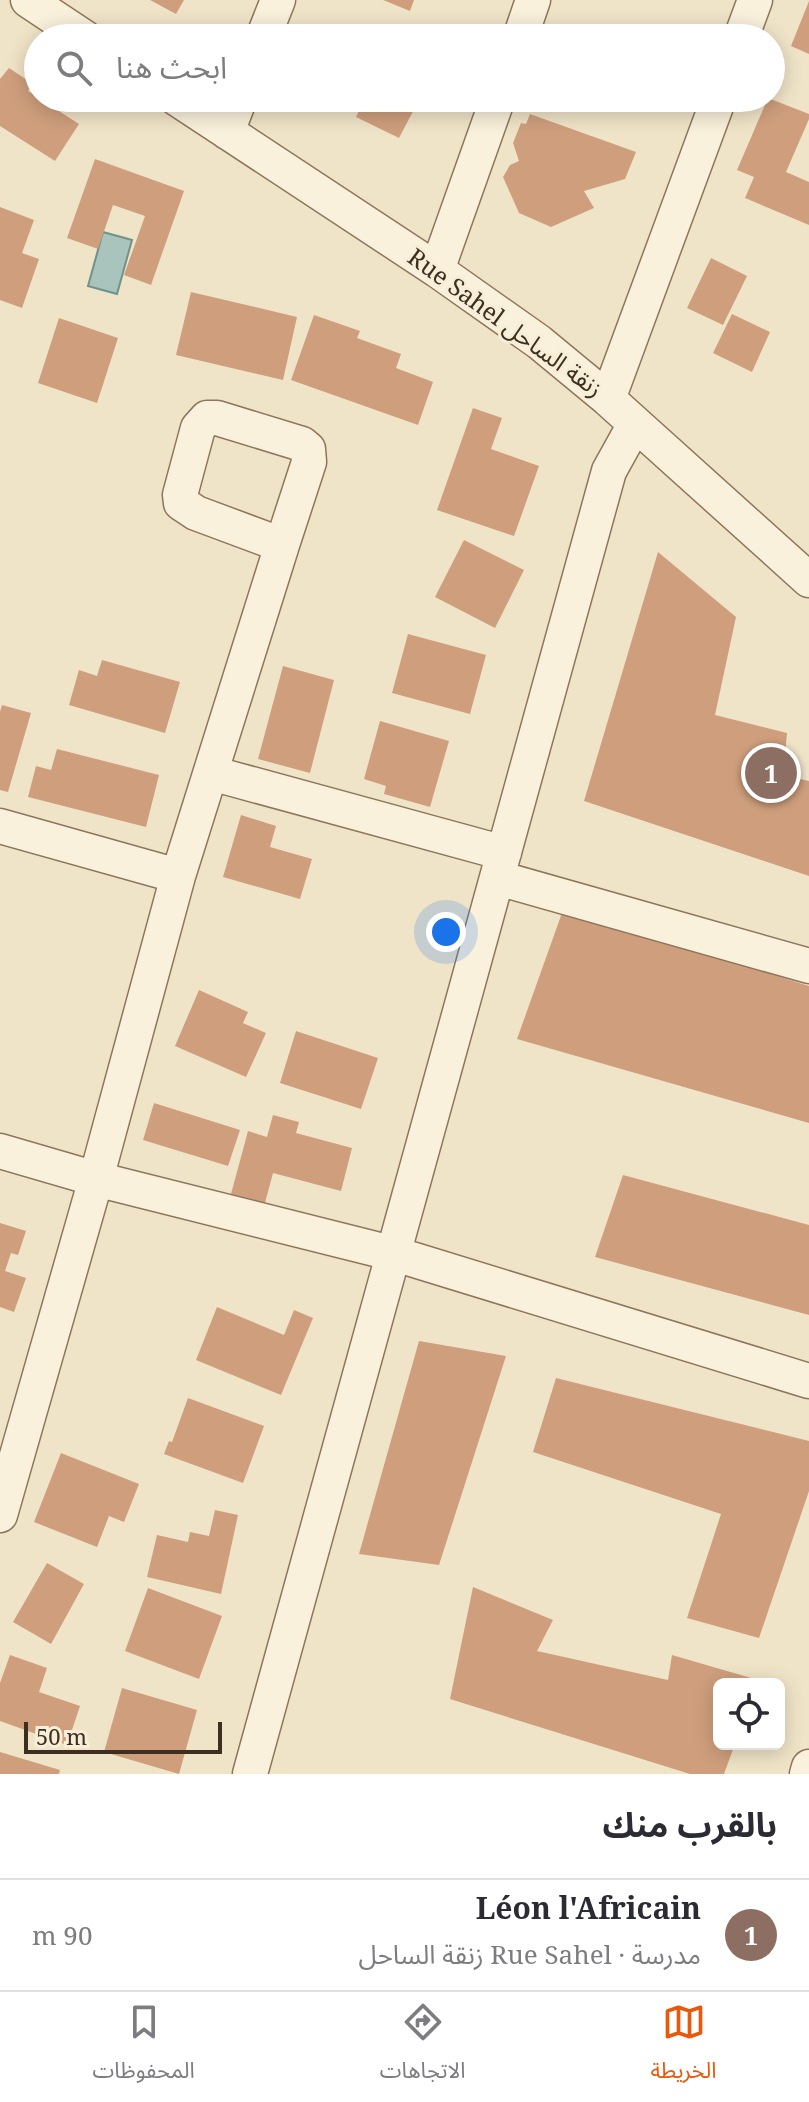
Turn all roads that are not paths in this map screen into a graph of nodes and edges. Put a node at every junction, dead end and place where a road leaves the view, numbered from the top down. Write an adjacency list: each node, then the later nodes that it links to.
1 (28, 0): 5 (street)
2 (278, 0): 6 (street)
3 (533, 0): 7 (street)
4 (755, 0): 8 (street)
5 (64, 24)
6 (269, 24)
7 (525, 24)
8 (746, 24)
9 (197, 112): 13 (street, Rue Sahel زنقة الساحل)
10 (235, 112): 13 (street)
11 (493, 112): 14 (street)
12 (714, 112): 15 (street)
13 (227, 132): 14 (street, Rue Sahel زنقة الساحل)
14 (437, 270): 15 (street, Rue Sahel زنقة الساحل)
15 (608, 399): 16 (street, Rue Sahel زنقة الساحل)
16 (635, 424): 18 (street, Rue Sahel زنقة الساحل); 21 (street)
17 (282, 545): 19 (street)
18 (809, 580)
19 (211, 773): 21 (street); 22 (street)
20 (0, 826): 22 (street)
21 (501, 866): 23 (street); 26 (street)
22 (178, 876): 25 (street)
23 (809, 966)
24 (0, 1151): 25 (street)
25 (96, 1179): 26 (street); 28 (street)
26 (395, 1254): 27 (street); 31 (street)
27 (809, 1381)
28 (6, 1470): 29 (street)
29 (0, 1515)
30 (809, 1767): 32 (street)
31 (250, 1774)
32 (807, 1774)

